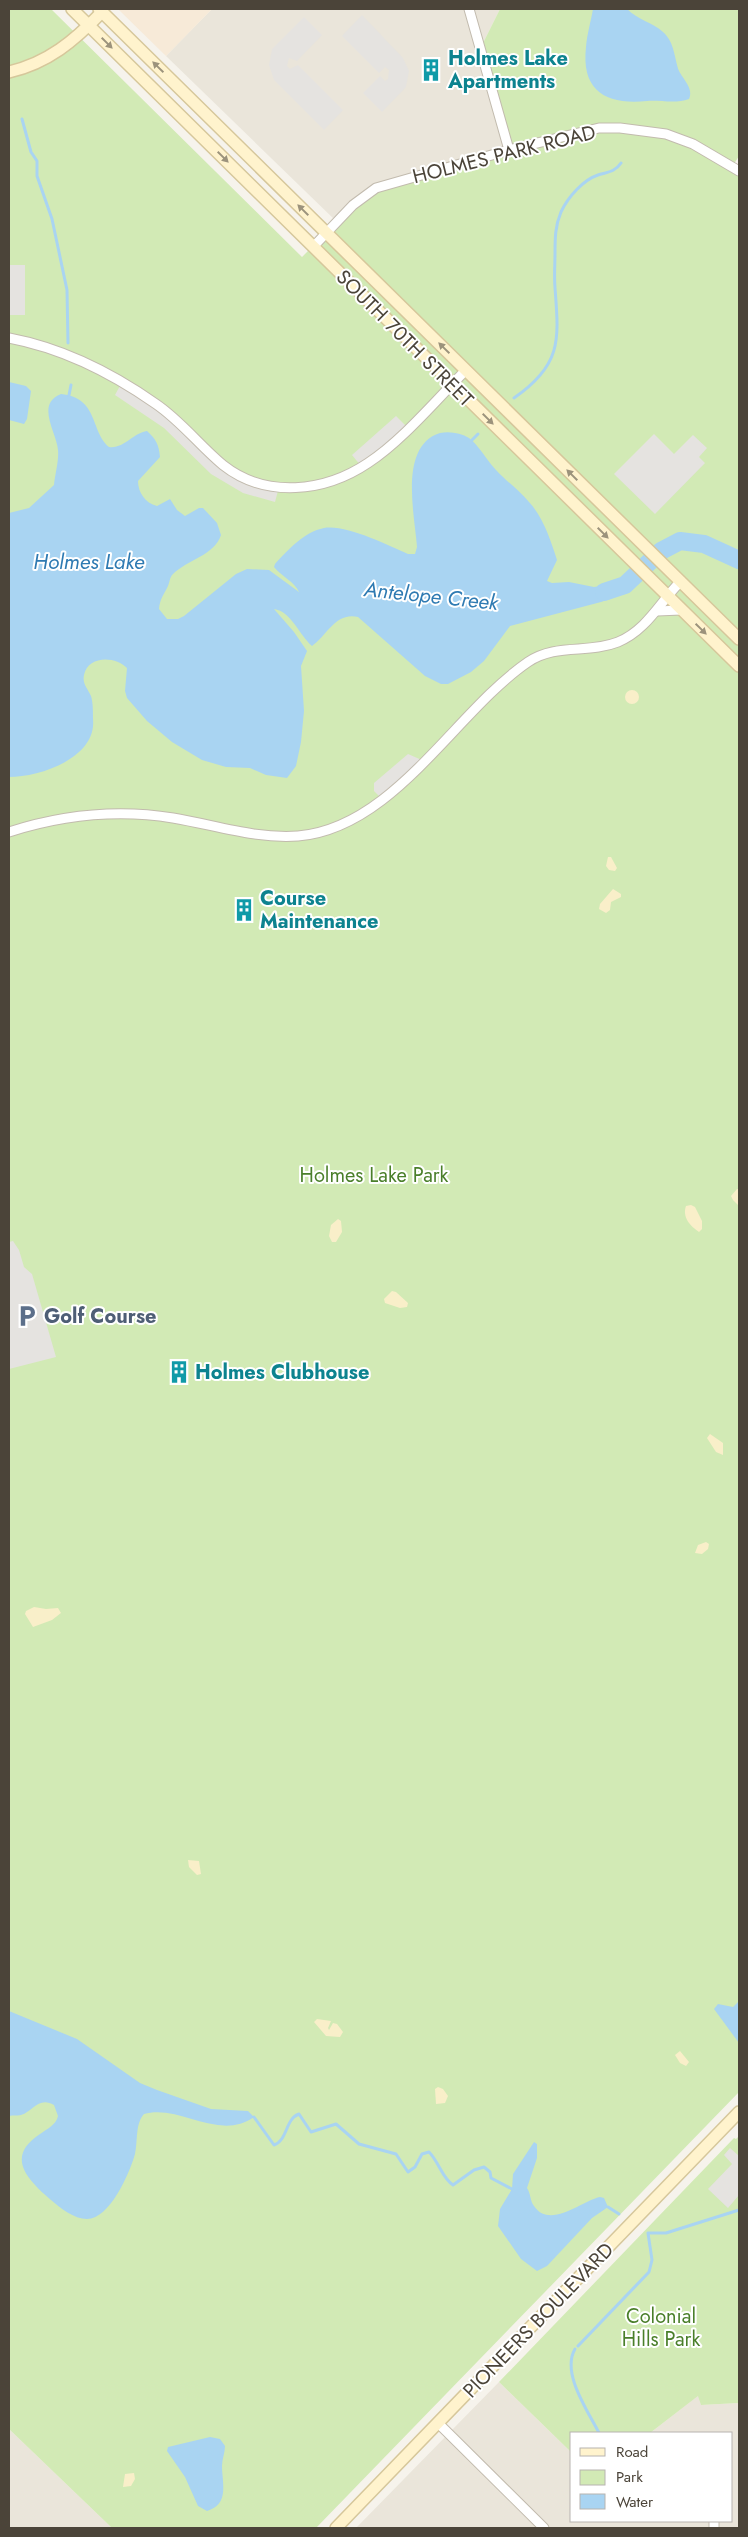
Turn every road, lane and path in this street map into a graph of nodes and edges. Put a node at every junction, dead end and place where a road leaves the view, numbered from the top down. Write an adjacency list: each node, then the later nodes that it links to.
1 (72, 9): 4 (main road, SOUTH 70TH STREET)
2 (469, 9): 6 (street)
3 (100, 10): 4 (main road); 8 (main road, SOUTH 70TH STREET, one-way to 3)
4 (89, 25): 5 (main road); 9 (main road, SOUTH 70TH STREET, one-way to 9)
5 (9, 72)
6 (510, 150): 7 (street, HOLMES PARK ROAD); 8 (street, HOLMES PARK ROAD)
7 (739, 171)
8 (326, 233): 9 (street, HOLMES PARK ROAD); 11 (main road, SOUTH 70TH STREET, one-way to 8)
9 (313, 247): 12 (main road, SOUTH 70TH STREET)
10 (9, 338): 12 (street)
11 (466, 370): 12 (street); 13 (main road, SOUTH 70TH STREET, one-way to 11)
12 (452, 384): 14 (main road, SOUTH 70TH STREET, one-way to 14)
13 (680, 581): 14 (street); 17 (main road, SOUTH 70TH STREET)
14 (666, 595): 15 (main road, SOUTH 70TH STREET); 16 (street)
15 (681, 610): 16 (street); 18 (main road, SOUTH 70TH STREET, one-way to 18)
16 (657, 612): 19 (street)
17 (739, 639)
18 (739, 666)
19 (9, 832)
20 (739, 2112): 21 (main road, PIONEERS BOULEVARD)
21 (438, 2423): 22 (main road, PIONEERS BOULEVARD); 23 (street)
22 (336, 2528)
23 (542, 2528)

